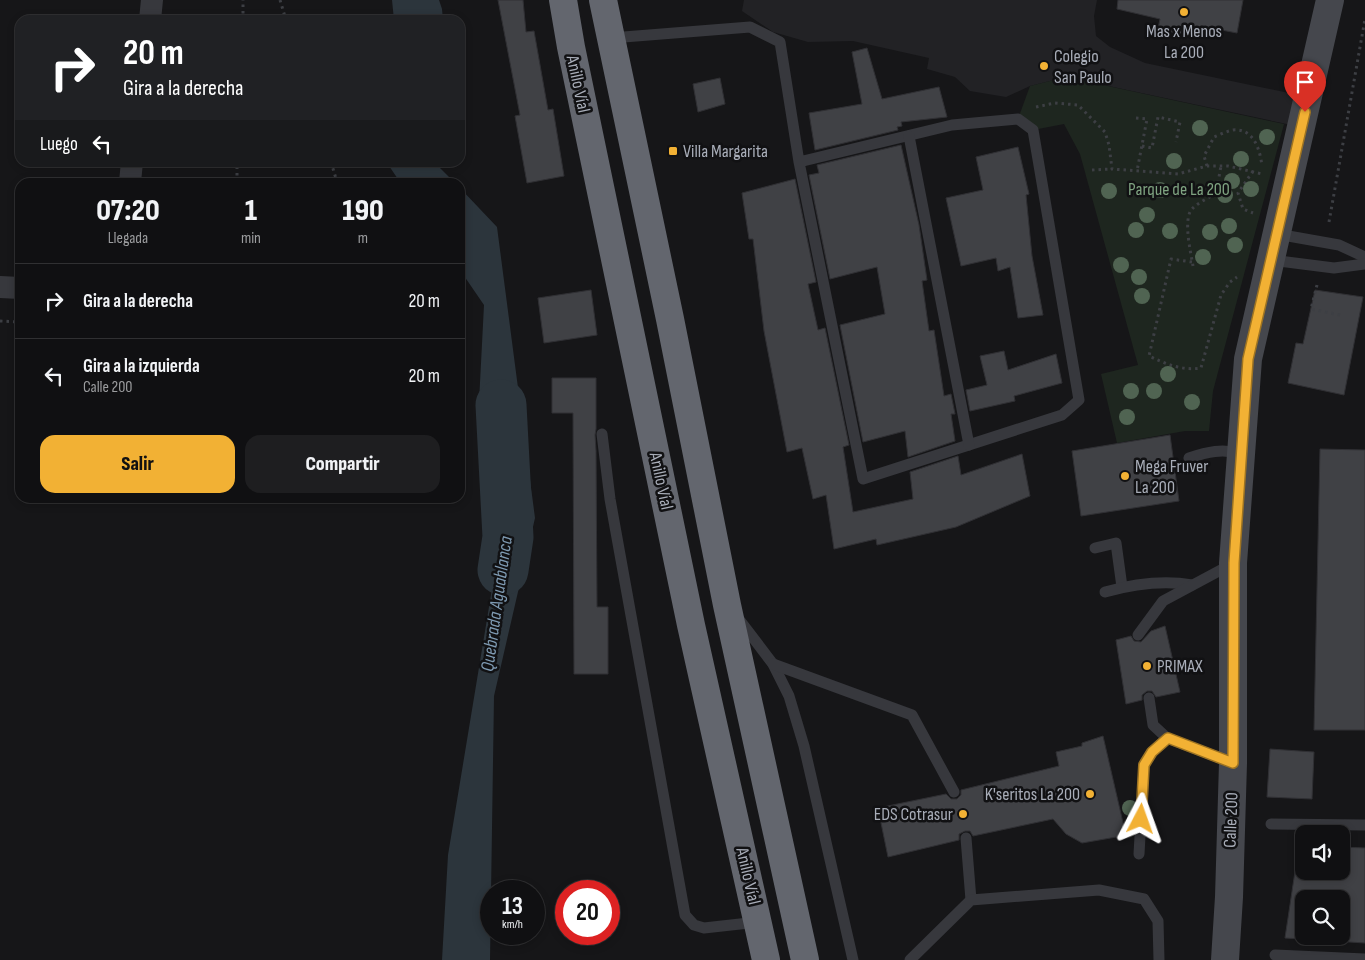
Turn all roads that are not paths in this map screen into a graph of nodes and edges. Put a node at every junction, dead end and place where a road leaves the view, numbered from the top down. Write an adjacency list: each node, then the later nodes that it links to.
1 (152, 0): 5 (street)
2 (563, 0): 36 (highway, Anillo Víal)
3 (602, 0): 6 (highway)
4 (1330, 0): 9 (main road, Calle 200)
5 (150, 15)
6 (609, 38): 8 (lane); 24 (highway)
7 (909, 136): 8 (lane); 16 (lane); 16 (lane)
8 (799, 162): 16 (lane)
9 (1278, 234): 10 (lane); 11 (main road, Calle 200)
10 (1365, 257)
11 (1271, 260): 12 (lane); 17 (main road, Calle 200)
12 (1365, 264)
13 (0, 287): 14 (street)
14 (15, 288)
15 (602, 434): 36 (lane)
16 (969, 445)
17 (1241, 454): 18 (lane); 20 (main road, Calle 200)
18 (1189, 458)
19 (1095, 548): 22 (lane)
20 (1234, 563): 21 (lane); 29 (main road, Calle 200)
21 (1192, 585): 22 (lane); 25 (lane)
22 (1122, 587): 23 (lane)
23 (1105, 592)
24 (727, 604): 26 (lane); 40 (highway)
25 (1138, 635)
26 (773, 664): 30 (lane); 41 (lane)
27 (1149, 698): 28 (lane)
28 (1168, 738): 29 (lane); 34 (lane)
29 (1233, 763): 44 (main road, Calle 200)
30 (954, 792)
31 (1271, 824): 32 (lane)
32 (1365, 825)
33 (966, 838): 35 (lane)
34 (1138, 854)
35 (971, 900): 42 (lane); 43 (lane)
36 (758, 922): 39 (highway, Anillo Víal)
37 (1275, 955): 38 (lane)
38 (1365, 959)
39 (766, 960)
40 (805, 960)
41 (853, 960)
42 (910, 960)
43 (1159, 960)
44 (1225, 960)

